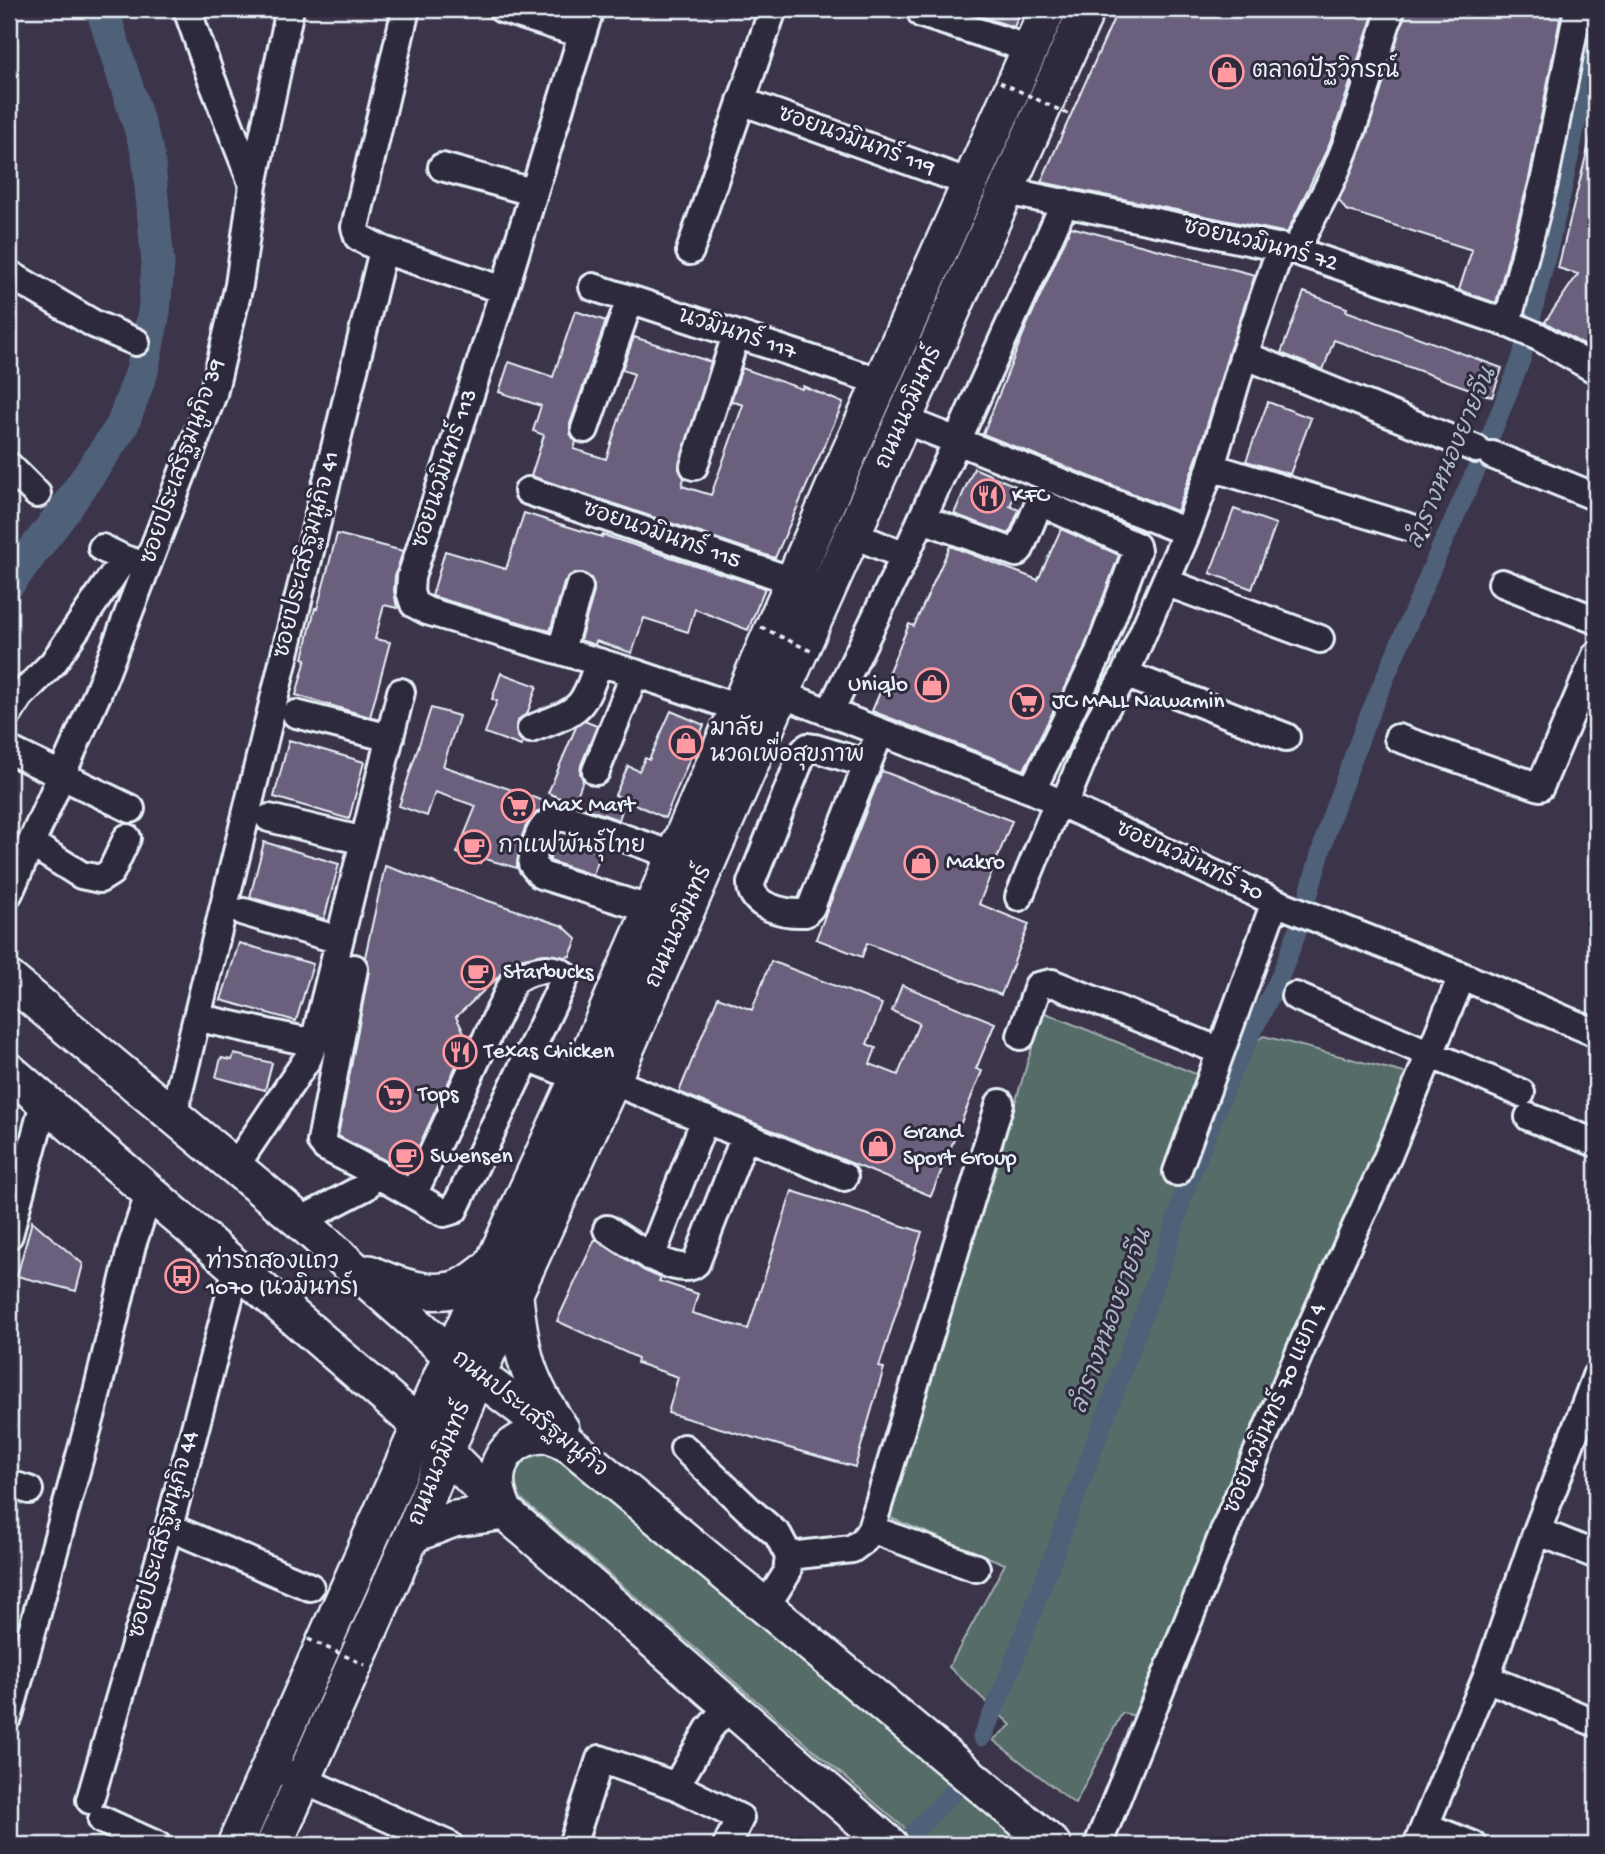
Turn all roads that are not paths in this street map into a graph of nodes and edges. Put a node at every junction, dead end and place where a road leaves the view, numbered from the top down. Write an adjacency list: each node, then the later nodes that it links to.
1 (187, 9): 17 (street)
2 (290, 9): 17 (street, ซอยประเสริฐมนูกิจ 39)
3 (405, 9): 22 (street)
4 (502, 9): 12 (street)
5 (590, 9): 12 (street, ซอยนวมินทร์ 113)
6 (773, 9): 14 (street)
7 (1048, 9): 13 (main road, ถนนนวมินทร์)
8 (1087, 9): 18 (main road, ถนนนวมินทร์)
9 (1391, 9): 21 (street)
10 (1578, 9): 28 (street)
11 (922, 14): 13 (street)
12 (582, 34): 19 (street, ซอยนวมินทร์ 113)
13 (1030, 49): 16 (main road, ถนนนวมินทร์)
14 (741, 101): 16 (street, ซอยนวมินทร์ 119); 23 (street)
15 (442, 167): 19 (street)
16 (970, 183): 33 (main road, ถนนนวมินทร์)
17 (253, 185): 48 (street, ซอยประเสริฐมนูกิจ 39)
18 (1006, 191): 20 (street, ซอยนวมินทร์ 72); 34 (main road, ถนนนวมินทร์)
19 (532, 192): 26 (street, ซอยนวมินทร์ 113)
20 (1065, 202): 21 (street, ซอยนวมินทร์ 72); 36 (street)
21 (1289, 249): 28 (street, ซอยนวมินทร์ 72); 31 (street)
22 (383, 250): 26 (street); 104 (street, ซอยประเสริฐมนูกิจ 41)
23 (690, 251)
24 (9, 274): 30 (street)
25 (593, 287): 27 (street, นวมินทร์ 117)
26 (504, 290): 55 (street, ซอยนวมินทร์ 113)
27 (631, 299): 29 (street, นวมินทร์ 117); 35 (street)
28 (1522, 330): 32 (street, ซอยนวมินทร์ 72)
29 (736, 335): 33 (street, นวมินทร์ 117); 38 (street)
30 (136, 342)
31 (1244, 355): 39 (street); 42 (street)
32 (1596, 370)
33 (881, 382): 49 (main road, ถนนนวมินทร์)
34 (904, 420): 36 (street); 46 (main road, ถนนนวมินทร์)
35 (585, 429)
36 (957, 443): 43 (street); 45 (street)
37 (9, 466): 41 (street)
38 (694, 466)
39 (1211, 467): 44 (street); 45 (street)
40 (528, 491): 49 (street, ซอยนวมินทร์ 115)
41 (37, 494)
42 (1596, 497)
43 (923, 519): 47 (street); 75 (street)
44 (1415, 529)
45 (1186, 532): 50 (street)
46 (854, 535): 47 (street); 61 (main road, ถนนนวมินทร์)
47 (905, 556): 63 (street)
48 (124, 558): 64 (street); 74 (street, ซอยประเสริฐมนูกิจ 39)
49 (793, 581): 62 (main road, ถนนนวมินทร์)
50 (1165, 582): 54 (street); 59 (street)
51 (1502, 583): 53 (street)
52 (579, 588): 55 (street)
53 (1596, 620)
54 (1320, 639)
55 (561, 650): 57 (street, ซอยนวมินทร์ 113)
56 (1596, 655): 70 (street)
57 (599, 662): 58 (street, ซอยนวมินทร์ 113); 66 (street)
58 (635, 673): 62 (street, ซอยนวมินทร์ 113); 73 (street)
59 (1125, 674): 68 (street); 76 (street)
60 (401, 692): 69 (street)
61 (781, 694): 63 (street, ซอยนวมินทร์ 70); 101 (main road, ถนนนวมินทร์)
62 (738, 708): 82 (main road, ถนนนวมินทร์)
63 (830, 712): 67 (street, ซอยนวมินทร์ 70)
64 (9, 713)
65 (296, 715): 69 (street)
66 (531, 729)
67 (880, 732): 72 (street); 75 (street, ซอยนวมินทร์ 70)
68 (1286, 737)
69 (390, 738): 80 (street)
70 (1398, 738)
71 (9, 750): 74 (street)
72 (867, 764): 72 (street)
73 (596, 771)
74 (61, 776): 77 (street); 81 (street, ซอยประเสริฐมนูกิจ 39)
75 (1032, 790): 76 (street, ซอยนวมินทร์ 70)
76 (1061, 803): 84 (street); 85 (street, ซอยนวมินทร์ 70)
77 (131, 809)
78 (269, 818): 80 (street)
79 (127, 838): 81 (street)
80 (364, 841): 88 (street)
81 (32, 844): 83 (street, ซอยประเสริฐมนูกิจ 39)
82 (676, 856): 86 (main road, ถนนนวมินทร์); 86 (street)
83 (9, 894)
84 (1019, 897)
85 (1275, 902): 90 (street, ซอยนวมินทร์ 70); 98 (street)
86 (652, 910): 101 (main road, ถนนนวมินทร์)
87 (244, 912): 88 (street)
88 (339, 940): 96 (street)
89 (354, 968): 109 (street)
90 (1462, 976): 94 (street, ซอยนวมินทร์ 70); 99 (street, ซอยนวมินทร์ 70 แยก 4)
91 (9, 979): 104 (main road, ถนนประเสริฐมนูกิจ)
92 (1295, 996): 99 (street)
93 (213, 1021): 96 (street)
94 (1596, 1033)
95 (1021, 1036): 98 (street)
96 (314, 1043): 108 (street)
97 (530, 1049): 101 (street); 113 (street); 113 (street)
98 (1220, 1051): 110 (street)
99 (1429, 1053): 107 (street); 154 (street, ซอยนวมินทร์ 70 แยก 4)
100 (9, 1072): 102 (main road)
101 (592, 1074): 105 (street); 119 (main road, ถนนนวมินทร์); 121 (main road, ถนนนวมินทร์)
102 (44, 1103): 112 (main road); 116 (street)
103 (1000, 1103): 130 (street)
104 (173, 1116): 108 (main road, ถนนประเสริฐมนูกิจ)
105 (705, 1119): 106 (street); 117 (street)
106 (745, 1136): 111 (street); 117 (street)
107 (1596, 1143)
108 (234, 1168): 114 (main road, ถนนประเสริฐมนูกิจ)
109 (375, 1172): 113 (street); 114 (street)
110 (1178, 1172)
111 (844, 1177)
112 (149, 1194): 120 (main road); 140 (street)
113 (413, 1195)
114 (300, 1222): 118 (main road, ถนนประเสริฐมนูกิจ)
115 (607, 1229): 117 (street)
116 (9, 1236)
117 (651, 1257)
118 (347, 1263): 119 (main road); 122 (main road, ถนนประเสริฐมนูกิจ)
119 (494, 1264): 122 (main road, ถนนนวมินทร์)
120 (237, 1268): 124 (main road); 129 (street, ซอยประเสริฐมนูกิจ 44)
121 (515, 1296): 122 (main road, ถนนนวมินทร์); 125 (main road)
122 (464, 1365): 124 (main road, ถนนนวมินทร์); 125 (main road, ถนนประเสริฐมนูกิจ); 127 (main road, ถนนนวมินทร์)
123 (1595, 1384): 131 (street)
124 (421, 1426): 127 (main road); 142 (main road, ถนนนวมินทร์)
125 (574, 1448): 128 (main road); 137 (main road, ถนนประเสริฐมนูกิจ)
126 (684, 1448): 134 (street)
127 (446, 1452): 128 (main road); 132 (main road, ถนนนวมินทร์)
128 (505, 1512): 132 (main road); 139 (main road)
129 (169, 1527): 136 (street); 146 (street, ซอยประเสริฐมนูกิจ 44)
130 (871, 1529): 134 (street); 135 (street)
131 (1537, 1531): 133 (street); 138 (street)
132 (412, 1535): 143 (main road, ถนนนวมินทร์)
133 (1596, 1555)
134 (789, 1556): 137 (street)
135 (976, 1568)
136 (310, 1587)
137 (766, 1606): 153 (main road, ถนนประเสริฐมนูกิจ)
138 (1486, 1678): 141 (street); 145 (street)
139 (729, 1707): 144 (street); 152 (main road)
140 (9, 1715)
141 (1596, 1723)
142 (270, 1766): 143 (street); 147 (main road, ถนนนวมินทร์)
143 (302, 1780): 148 (main road, ถนนนวมินทร์); 149 (street)
144 (676, 1786): 150 (street); 151 (street)
145 (1421, 1835): 155 (street)
146 (157, 1845)
147 (235, 1845)
148 (274, 1845)
149 (449, 1845)
150 (572, 1845)
151 (727, 1845)
152 (890, 1845)
153 (1054, 1845)
154 (1098, 1845)
155 (1473, 1845)

